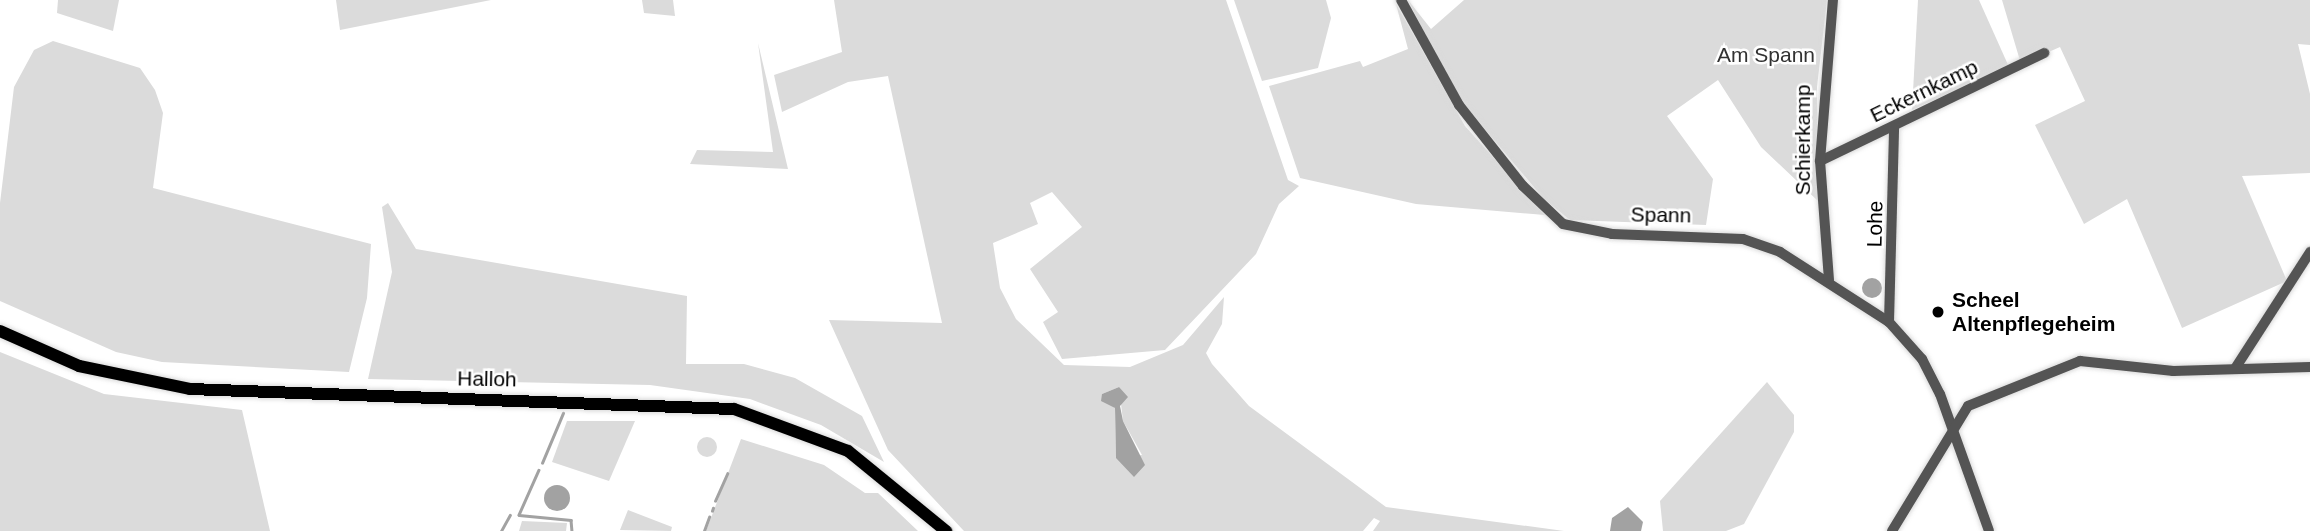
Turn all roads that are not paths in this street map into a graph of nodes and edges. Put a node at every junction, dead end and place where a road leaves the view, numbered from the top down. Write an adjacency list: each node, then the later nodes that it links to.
1 (1401, 0): 7 (street, Spann)
2 (1833, 0): 5 (street, Schierkamp)
3 (2044, 53): 4 (street, Eckernkamp)
4 (1894, 127): 5 (street, Eckernkamp); 8 (street, Lohe)
5 (1820, 161): 7 (street, Schierkamp)
6 (2310, 252): 10 (street)
7 (1829, 280): 8 (street, Spann)
8 (1889, 321): 12 (street, Spann)
9 (0, 331): 13 (main road, Halloh)
10 (2236, 367): 11 (street); 12 (street)
11 (2310, 367)
12 (1952, 428): 14 (street); 15 (street, Spann)
13 (946, 531)
14 (1892, 531)
15 (1989, 531)

